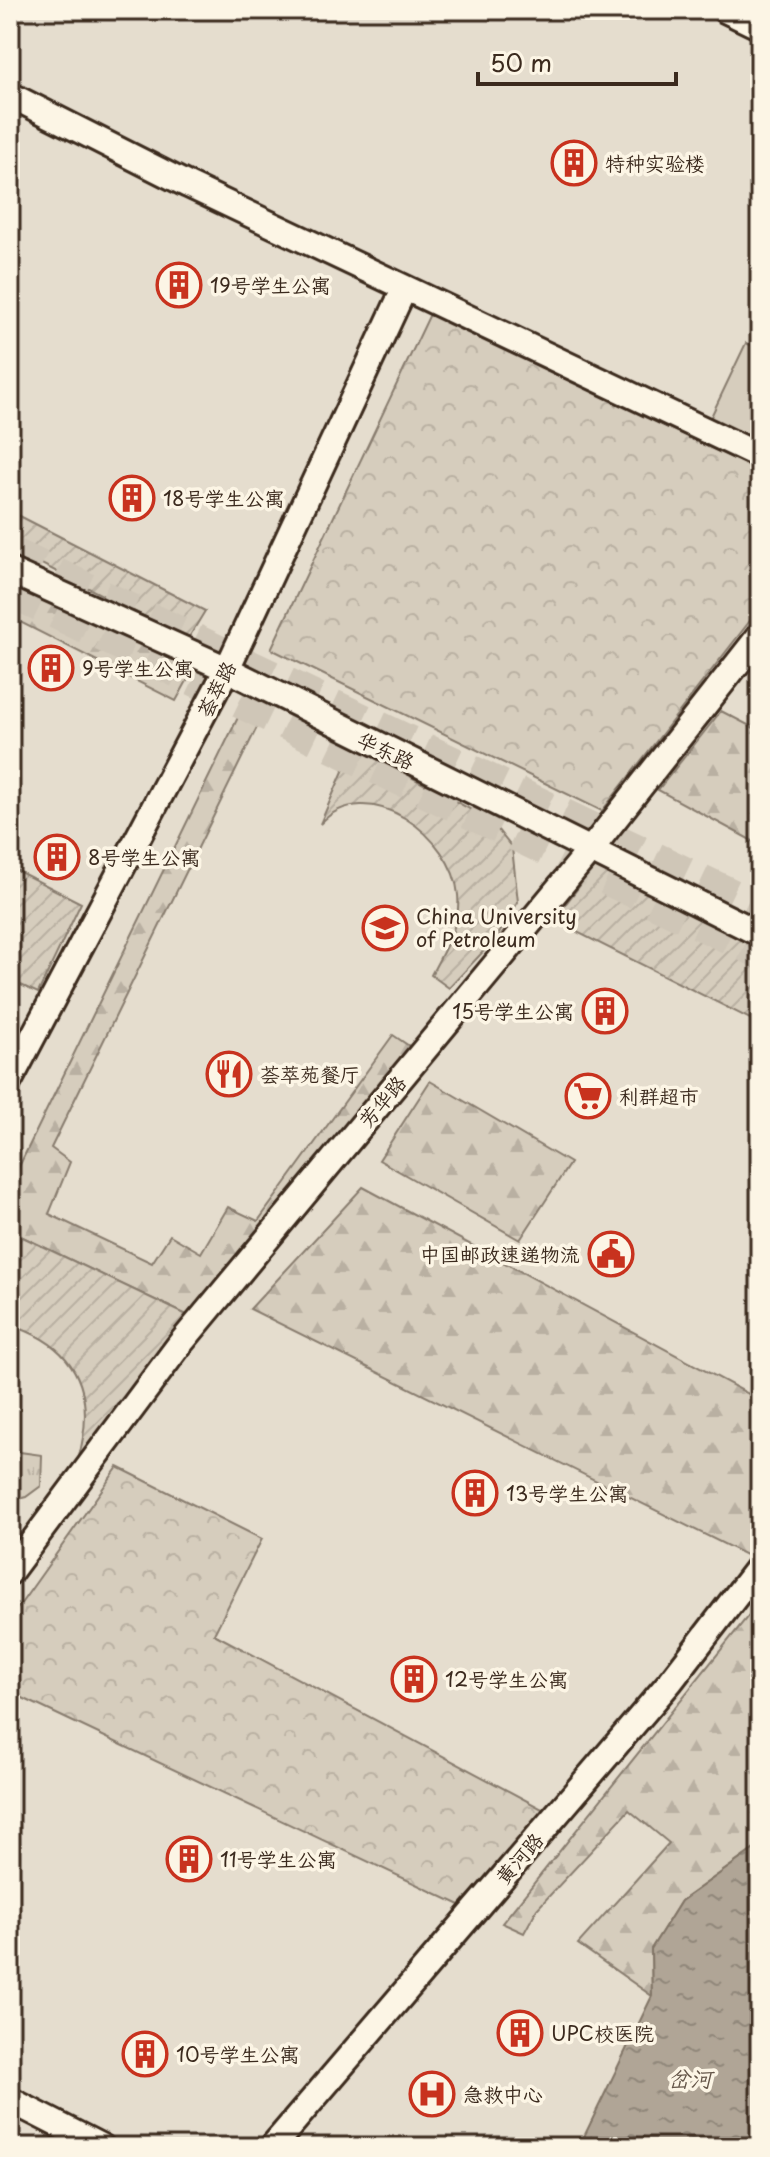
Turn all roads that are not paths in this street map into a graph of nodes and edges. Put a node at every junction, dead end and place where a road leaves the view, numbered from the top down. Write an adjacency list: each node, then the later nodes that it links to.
1 (10, 95): 2 (street)
2 (404, 289): 3 (street); 6 (street, 荟萃路)
3 (760, 456)
4 (10, 571): 6 (street, 华东路)
5 (760, 635): 7 (street, 芳华路)
6 (227, 669): 7 (street, 华东路); 9 (street, 荟萃路)
7 (592, 848): 8 (street, 华东路); 11 (street, 芳华路)
8 (760, 934)
9 (10, 1080)
10 (760, 1565): 14 (street, 黄河路)
11 (10, 1572)
12 (10, 2100): 13 (street)
13 (102, 2147)
14 (272, 2147)

